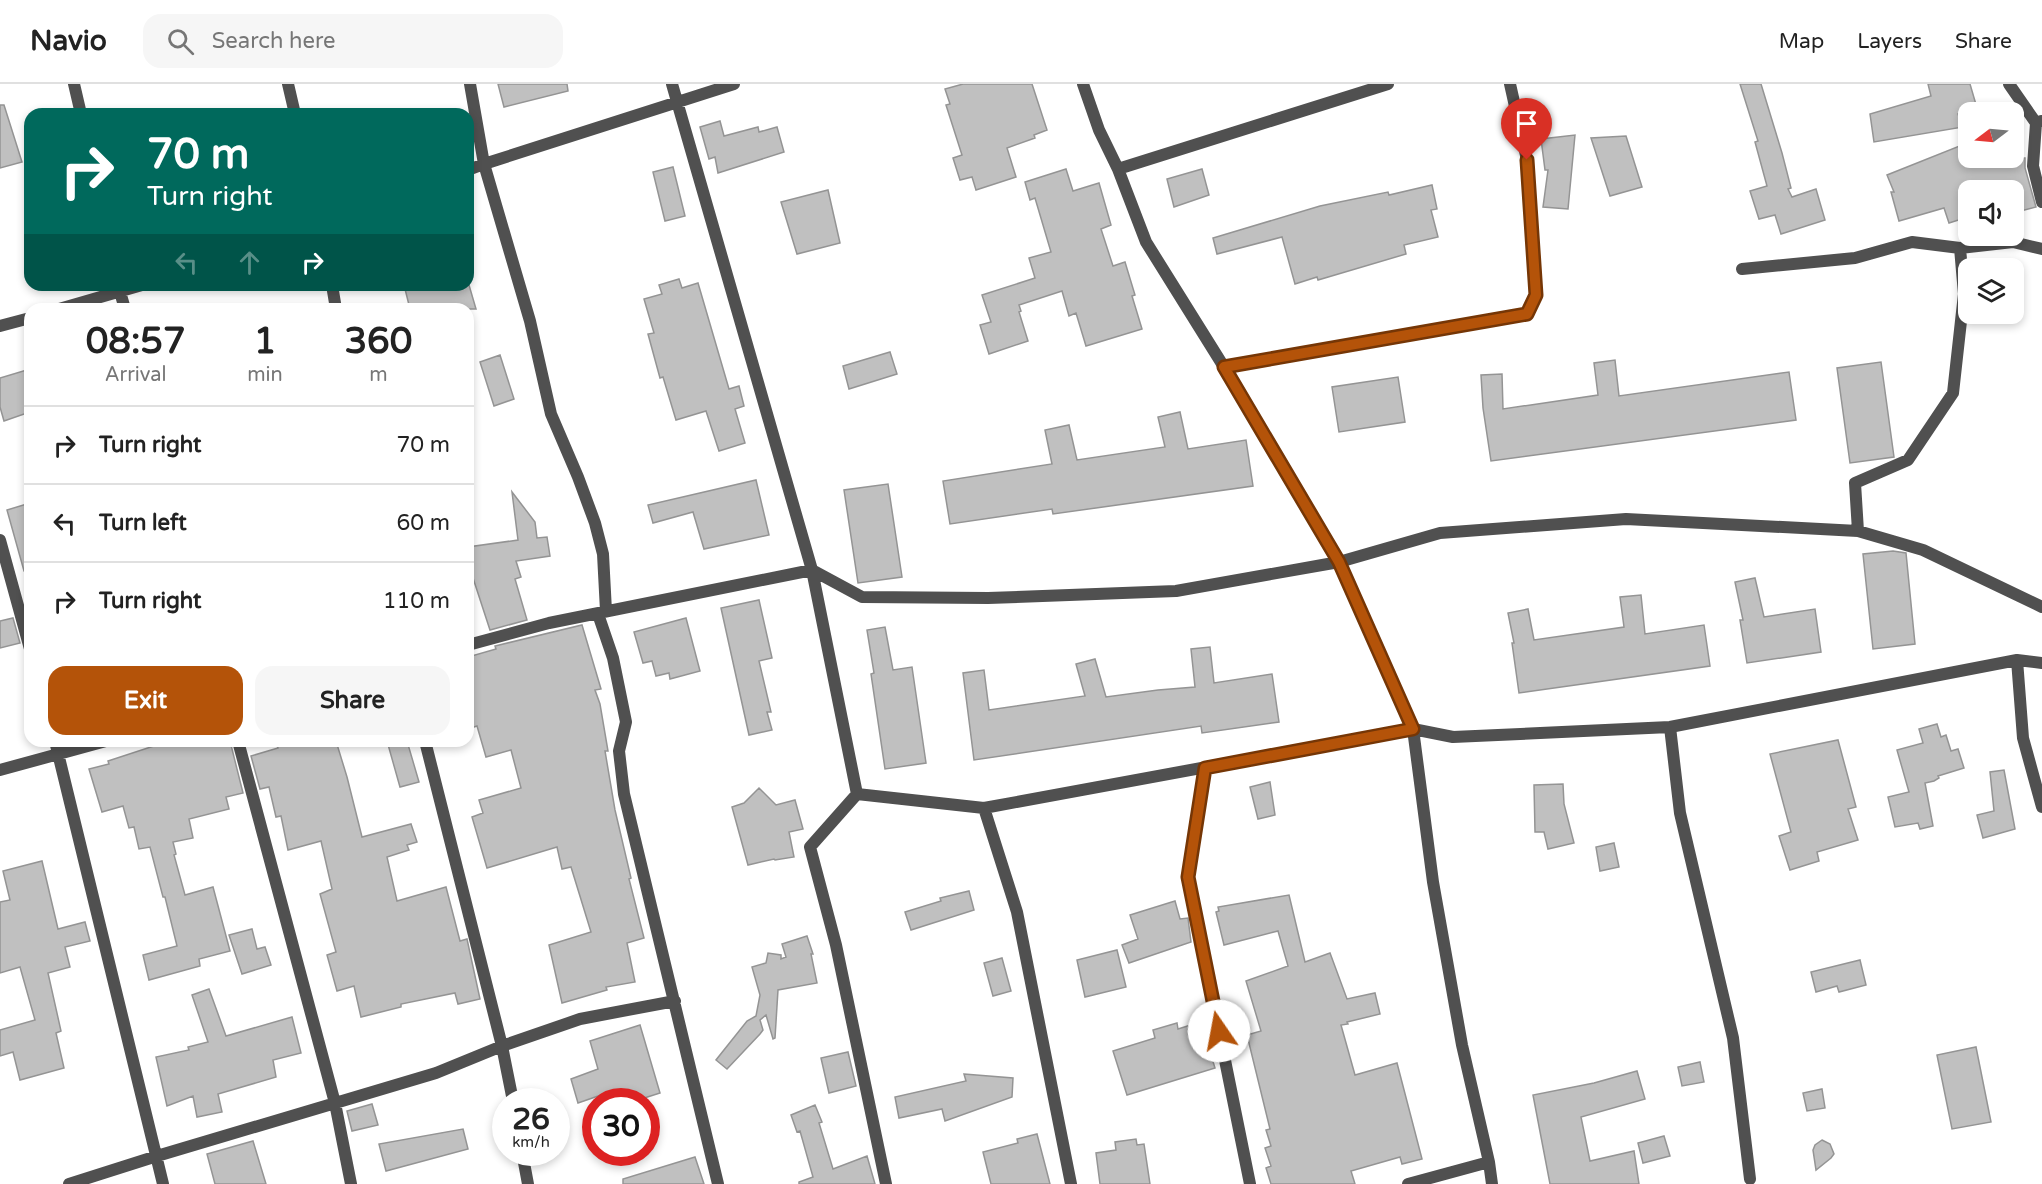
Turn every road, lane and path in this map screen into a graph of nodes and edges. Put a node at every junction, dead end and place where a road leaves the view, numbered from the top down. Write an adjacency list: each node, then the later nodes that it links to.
1 (74, 84): 11 (street)
2 (288, 84): 12 (street)
3 (470, 84): 14 (street)
4 (672, 84): 10 (street)
5 (734, 84): 10 (street)
6 (1083, 84): 16 (street)
7 (1389, 84): 16 (street)
8 (1510, 84): 25 (street)
9 (2009, 84): 13 (street)
10 (677, 101): 14 (street); 30 (street)
11 (80, 108)
12 (294, 108)
13 (2039, 122): 17 (street)
14 (484, 164): 15 (street); 32 (street)
15 (474, 168)
16 (1118, 169): 25 (street)
17 (2042, 202)
18 (1960, 248): 19 (street); 20 (street); 26 (street)
19 (2042, 249)
20 (1742, 269)
21 (110, 291): 22 (street)
22 (76, 303)
23 (24, 320): 24 (street)
24 (0, 326)
25 (1224, 367): 29 (street)
26 (1858, 531): 29 (street); 31 (street)
27 (0, 540): 33 (street)
28 (0, 545): 34 (street)
29 (1339, 562): 30 (street); 39 (street)
30 (812, 570): 32 (street); 47 (street)
31 (2042, 607)
32 (602, 613): 35 (street); 50 (street)
33 (24, 628)
34 (24, 629)
35 (474, 643)
36 (2017, 660): 37 (street); 38 (street); 48 (street)
37 (2042, 663)
38 (1670, 727): 39 (street); 57 (street)
39 (1413, 729): 45 (street); 55 (street)
40 (57, 747): 44 (street)
41 (84, 747): 44 (street)
42 (240, 747): 53 (street)
43 (427, 747): 51 (street)
44 (59, 754): 46 (street); 54 (street)
45 (1205, 768): 49 (street); 65 (street)
46 (0, 770)
47 (856, 794): 49 (street); 63 (street)
48 (2042, 807)
49 (984, 808): 64 (street)
50 (675, 1001): 51 (street); 62 (street)
51 (502, 1046): 52 (street); 53 (street)
52 (510, 1088)
53 (335, 1103): 54 (street); 60 (street)
54 (157, 1156): 58 (street); 59 (street)
55 (1489, 1161): 66 (street); 67 (street)
56 (525, 1166): 61 (street)
57 (1750, 1179)
58 (69, 1184)
59 (163, 1184)
60 (351, 1184)
61 (528, 1184)
62 (718, 1184)
63 (886, 1184)
64 (1071, 1184)
65 (1250, 1184)
66 (1408, 1184)
67 (1492, 1184)

